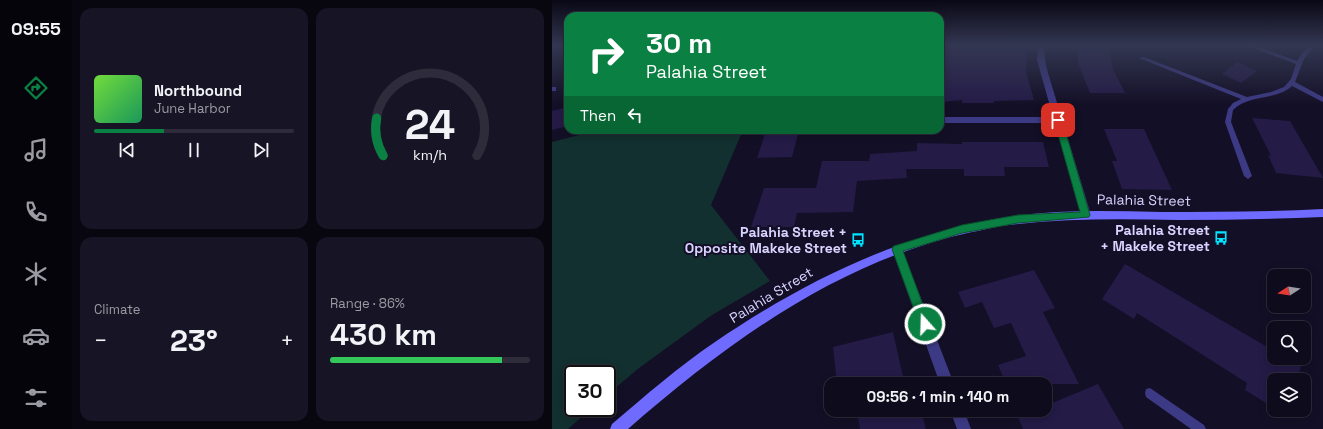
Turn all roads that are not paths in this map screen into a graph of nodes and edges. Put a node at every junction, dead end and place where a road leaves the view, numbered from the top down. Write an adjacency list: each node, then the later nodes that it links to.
1 (1043, 65): 8 (street)
2 (1160, 65): 5 (lane)
3 (1299, 65): 4 (lane)
4 (1292, 83): 5 (lane); 6 (lane)
5 (1247, 99): 9 (lane)
6 (1323, 100)
7 (944, 120): 8 (street)
8 (1058, 120): 11 (street)
9 (1248, 176)
10 (1323, 213): 11 (street, Palahia Street)
11 (1086, 215): 12 (street, Palahia Street)
12 (897, 249): 13 (street); 16 (street, Palahia Street)
13 (944, 377)
14 (1150, 393): 18 (lane)
15 (959, 417): 17 (street)
16 (616, 429)
17 (964, 429)
18 (1200, 429)

